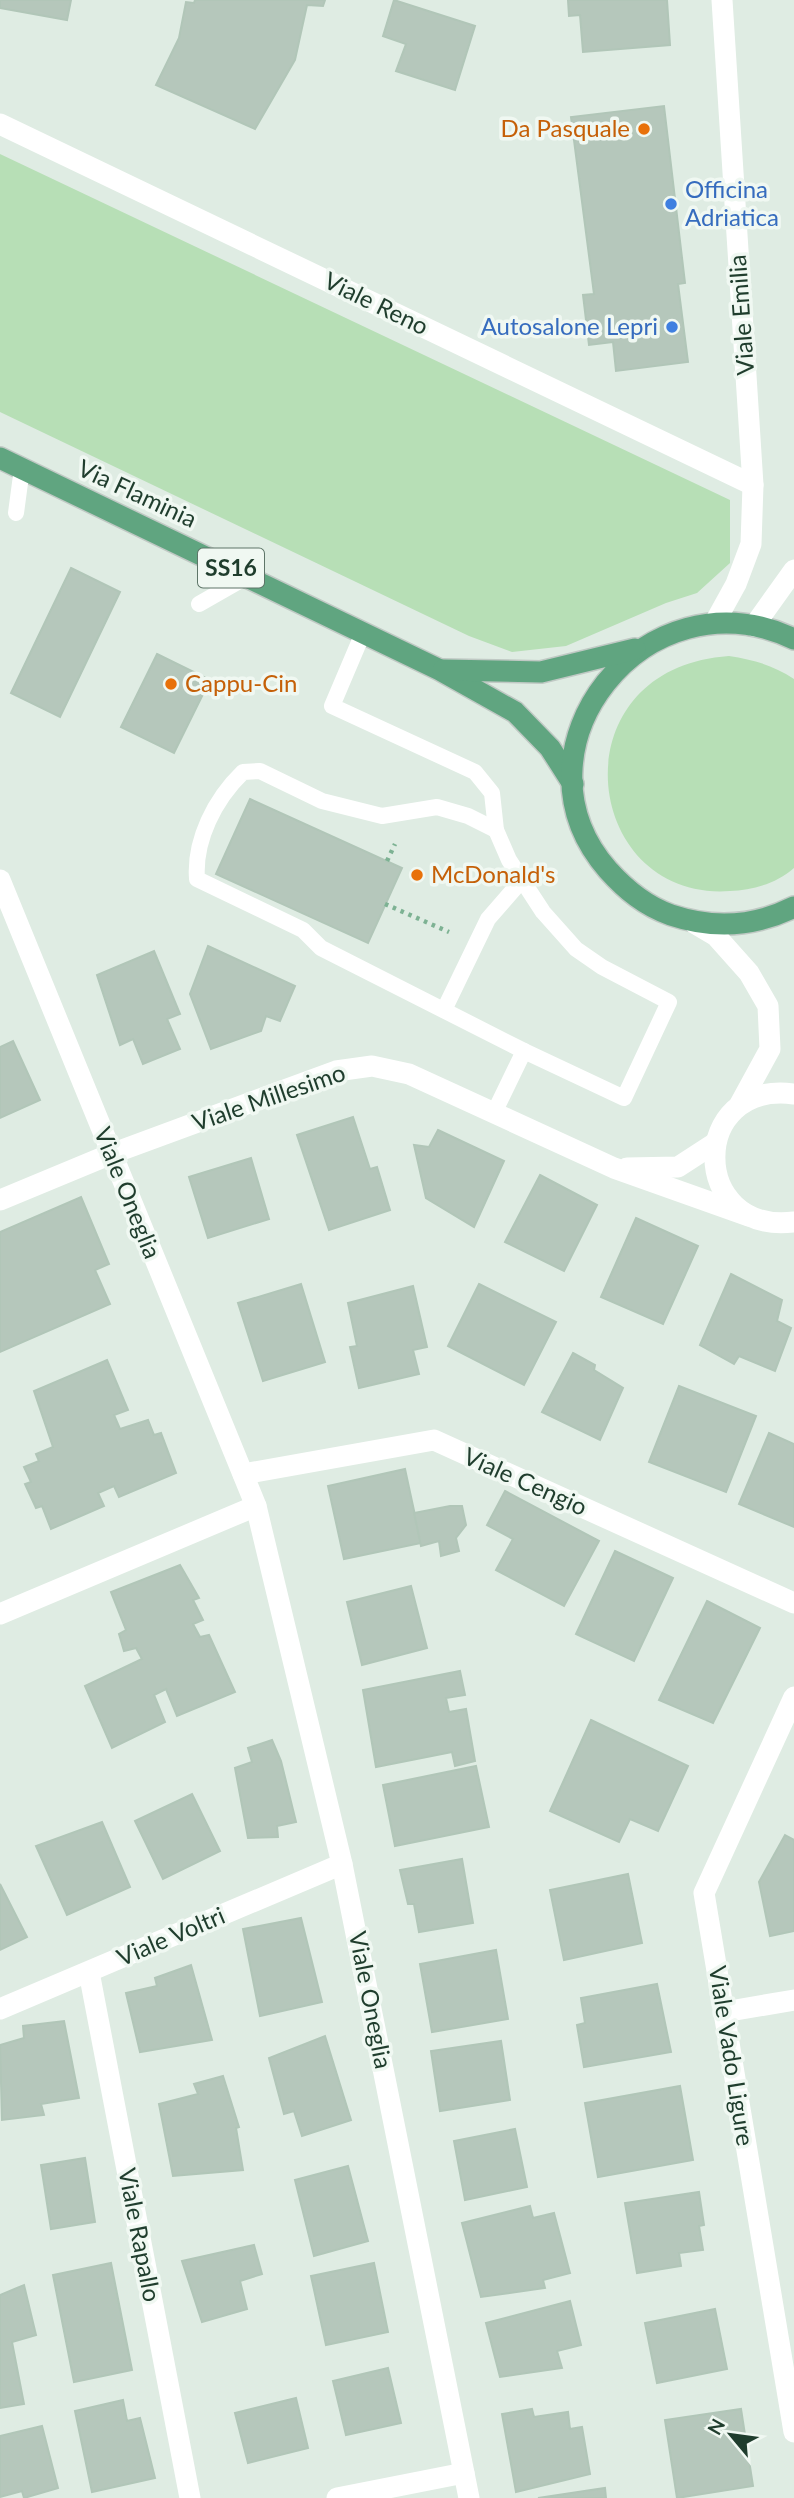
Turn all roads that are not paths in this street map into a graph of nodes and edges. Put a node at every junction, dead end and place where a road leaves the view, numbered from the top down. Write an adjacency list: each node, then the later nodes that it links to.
1 (722, 0): 5 (street, Viale Emilia)
2 (0, 124): 5 (street, Viale Reno)
3 (0, 458): 4 (main road, Via Flaminia / SS16)
4 (22, 468): 6 (lane); 8 (main road, Via Flaminia / SS16)
5 (752, 485): 10 (street, Viale Emilia)
6 (16, 513)
7 (794, 570): 11 (street)
8 (248, 576): 9 (lane); 12 (main road, Via Flaminia / SS16)
9 (199, 604)
10 (715, 622): 11 (main road, SS16); 14 (main road, SS16)
11 (754, 625): 13 (main road, SS16)
12 (363, 633): 15 (main road, Via Flaminia / SS16); 17 (lane)
13 (794, 639)
14 (641, 648): 15 (main road, Via Flaminia / SS16); 16 (main road, SS16)
15 (440, 670): 16 (main road, Via Flaminia / SS16)
16 (573, 784): 21 (main road, SS16)
17 (496, 830): 19 (lane); 22 (lane)
18 (0, 880): 28 (street, Viale Oneglia)
19 (522, 880): 22 (lane); 23 (lane)
20 (794, 907): 21 (main road, SS16)
21 (694, 923): 25 (street)
22 (444, 1010): 23 (lane)
23 (524, 1051): 26 (lane)
24 (794, 1094): 25 (street)
25 (740, 1104): 27 (street)
26 (494, 1112): 28 (street, Viale Millesimo); 29 (street, Viale Millesimo)
27 (715, 1143): 29 (street, Viale Millesimo); 31 (street)
28 (111, 1154): 30 (street, Viale Millesimo); 33 (street, Viale Oneglia)
29 (614, 1168): 31 (street, Viale Millesimo)
30 (0, 1200)
31 (749, 1216): 32 (street, Viale Millesimo)
32 (788, 1227)
33 (243, 1474): 34 (street, Viale Oneglia); 35 (street, Viale Cengio)
34 (256, 1506): 36 (street); 38 (street, Viale Oneglia)
35 (794, 1603)
36 (0, 1614)
37 (794, 1697): 42 (street, Viale Vado Ligure)
38 (342, 1864): 39 (street, Viale Voltri); 44 (street, Viale Oneglia)
39 (89, 1972): 41 (street, Viale Voltri); 45 (street, Viale Rapallo)
40 (794, 2000): 42 (street)
41 (0, 2009)
42 (724, 2012): 43 (street, Viale Vado Ligure)
43 (794, 2432)
44 (464, 2473): 46 (street); 47 (street, Viale Oneglia)
45 (190, 2498)
46 (337, 2498)
47 (469, 2498)

